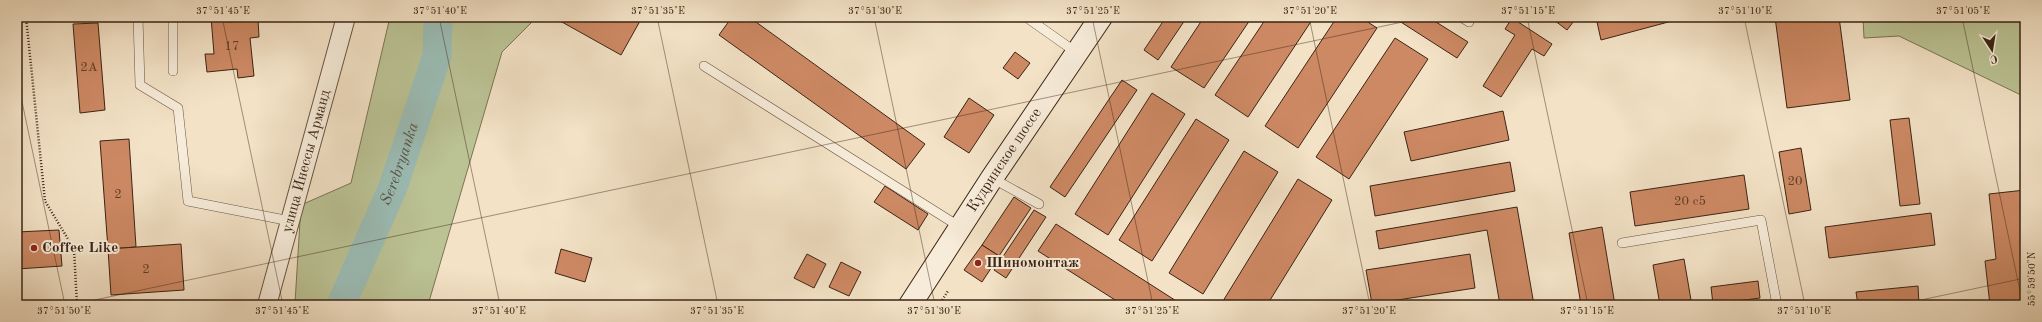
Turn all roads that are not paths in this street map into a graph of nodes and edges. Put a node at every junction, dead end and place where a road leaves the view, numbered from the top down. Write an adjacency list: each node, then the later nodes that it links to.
1 (138, 17): 11 (lane)
2 (173, 17): 8 (lane)
3 (346, 17): 11 (street, улица Инессы Арманд)
4 (1026, 17): 6 (lane)
5 (1101, 17): 6 (street, Кудринское шоссе)
6 (1077, 53): 9 (street, Кудринское шоссе)
7 (704, 66): 12 (lane)
8 (173, 71)
9 (992, 178): 10 (lane); 12 (street, Кудринское шоссе)
10 (1039, 204)
11 (290, 221): 14 (street, улица Инессы Арманд)
12 (960, 228): 15 (street, Кудринское шоссе)
13 (1622, 243): 16 (lane)
14 (268, 305)
15 (910, 305)
16 (1777, 305)

